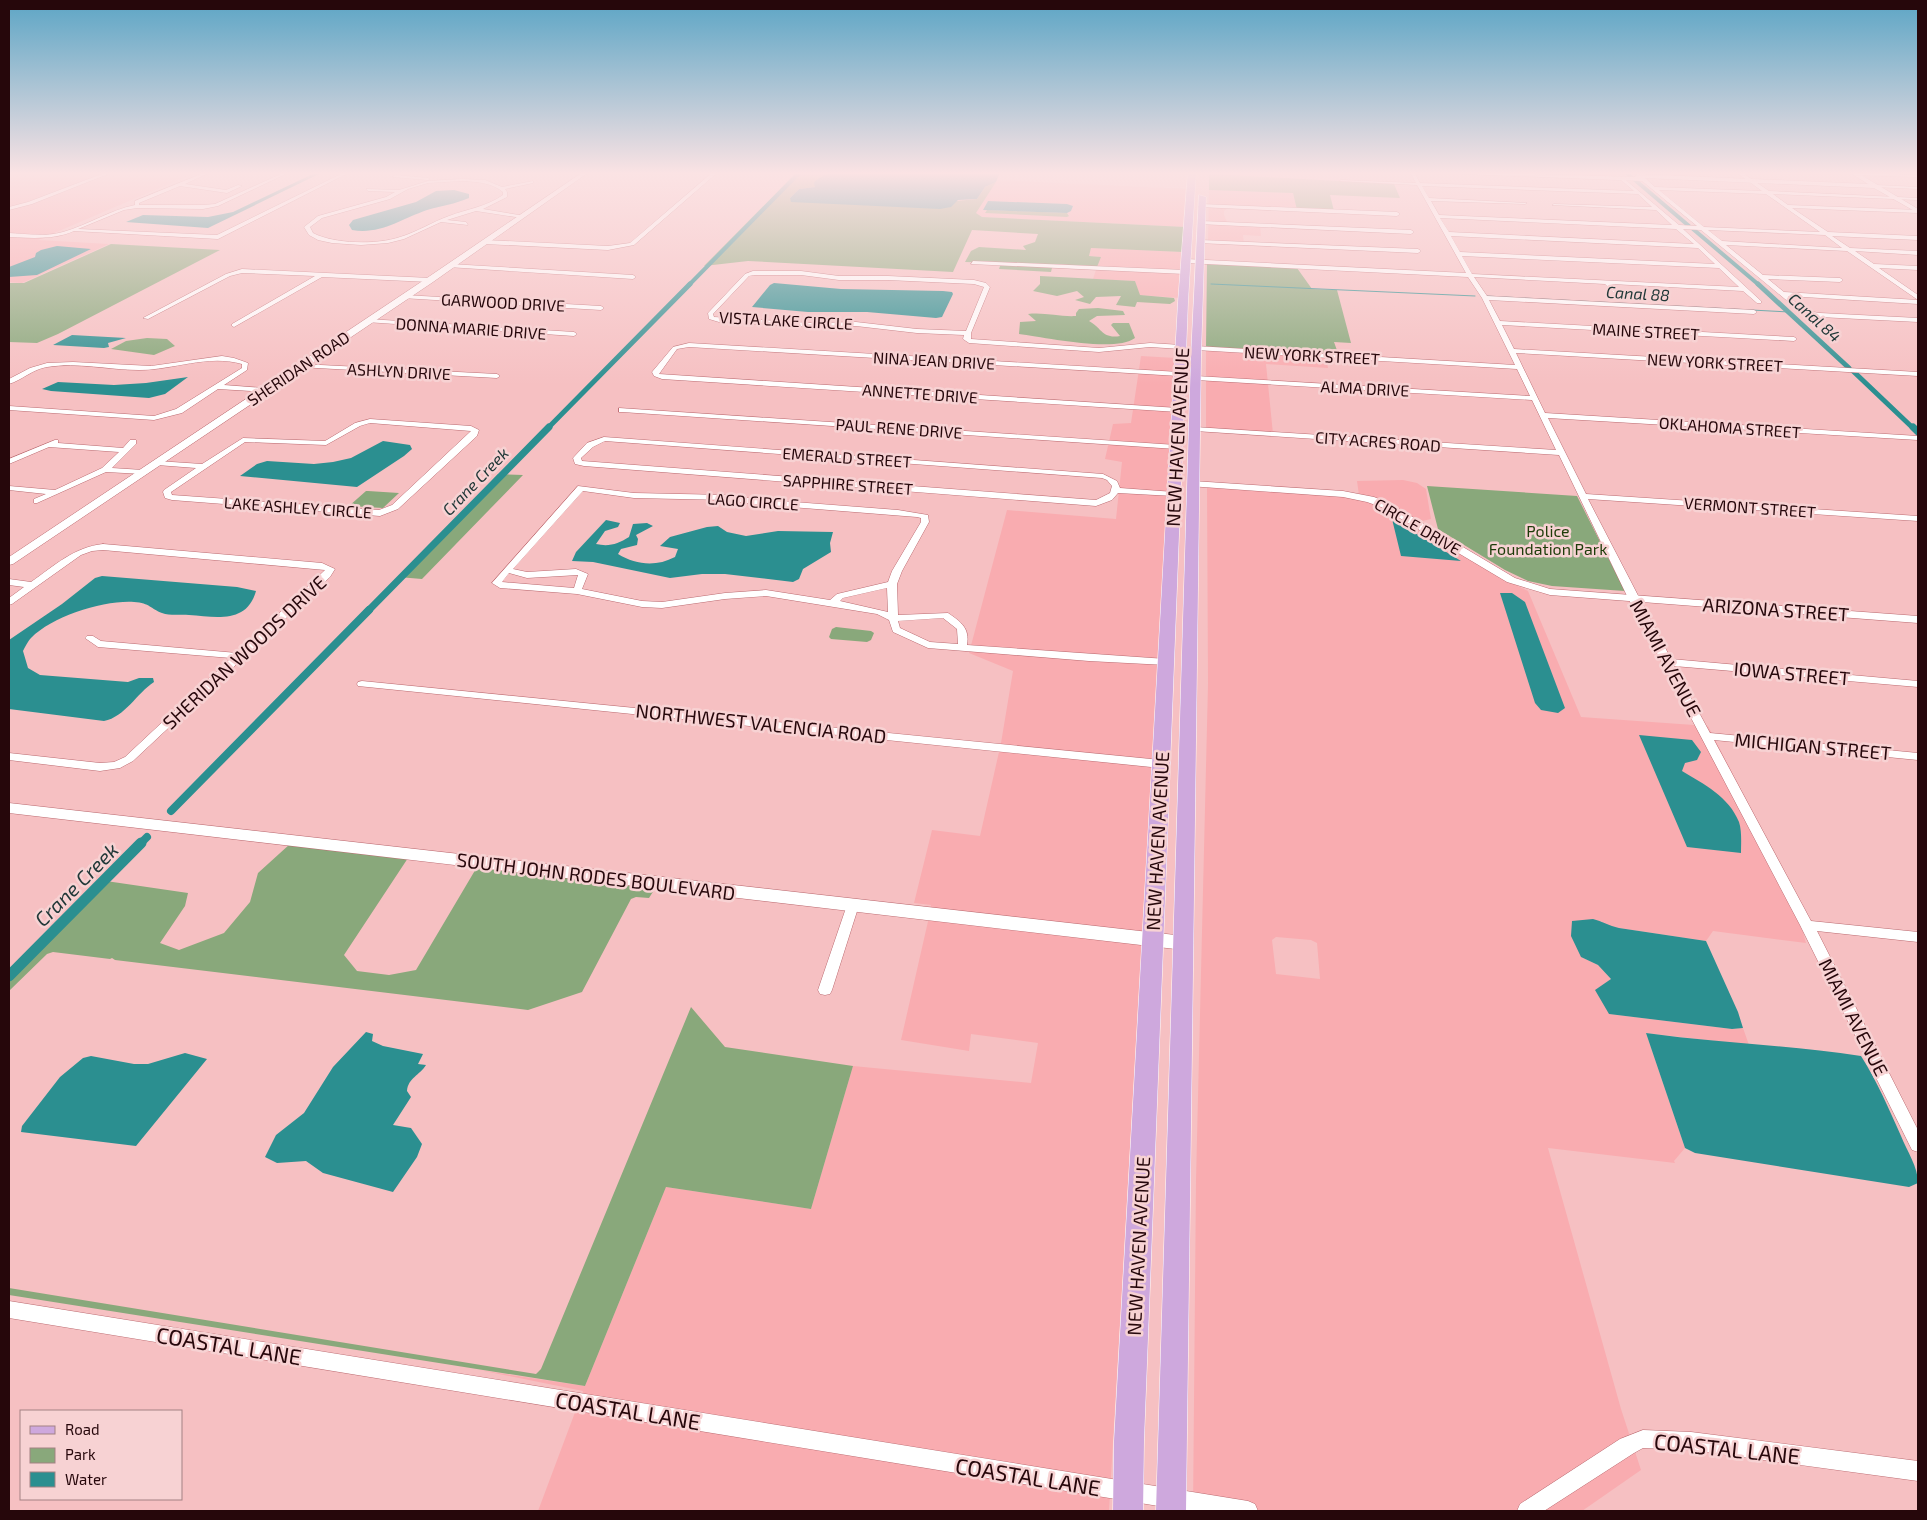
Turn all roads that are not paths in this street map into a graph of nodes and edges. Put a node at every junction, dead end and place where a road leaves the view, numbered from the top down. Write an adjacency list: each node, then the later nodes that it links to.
1 (1200, 242): 20 (main road, NEW HAVEN AVENUE)
2 (346, 243): 3 (street)
3 (368, 243)
4 (484, 243): 22 (street, SHERIDAN ROAD)
5 (504, 243): 6 (street)
6 (633, 243)
7 (1187, 243): 19 (main road, NEW HAVEN AVENUE)
8 (1223, 243): 16 (street)
9 (1452, 243): 18 (street, MIAMI AVENUE)
10 (1634, 243): 14 (street)
11 (1695, 243): 14 (street)
12 (1839, 243): 15 (street)
13 (1721, 244): 15 (street); 30 (street)
14 (1699, 246): 23 (street)
15 (1849, 250): 17 (street); 24 (street)
16 (1418, 251)
17 (1918, 253)
18 (1458, 254): 23 (street); 28 (street, MIAMI AVENUE)
19 (1186, 261): 20 (street); 26 (main road, NEW HAVEN AVENUE)
20 (1199, 262): 28 (street); 40 (main road, NEW HAVEN AVENUE)
21 (974, 263): 26 (street)
22 (450, 266): 29 (street); 31 (street, SHERIDAN ROAD)
23 (1721, 266): 34 (street)
24 (1872, 266): 25 (street); 41 (street)
25 (1918, 268)
26 (1185, 272): 35 (main road, NEW HAVEN AVENUE)
27 (320, 275): 31 (street); 45 (street); 49 (street)
28 (1470, 275): 33 (street); 39 (street, MIAMI AVENUE)
29 (633, 277)
30 (1761, 277): 32 (street); 36 (street)
31 (430, 280): 38 (street, SHERIDAN ROAD)
32 (1840, 280)
33 (1607, 282): 34 (street); 37 (street)
34 (1745, 289): 42 (street)
35 (1184, 292): 40 (main road); 53 (main road, NEW HAVEN AVENUE)
36 (1783, 294): 41 (street); 46 (street)
37 (1619, 296)
38 (404, 297): 43 (street, GARWOOD DRIVE); 47 (street, SHERIDAN ROAD)
39 (1485, 298): 44 (street); 48 (street, MIAMI AVENUE)
40 (1198, 299): 55 (main road, NEW HAVEN AVENUE)
41 (1918, 300)
42 (1759, 302)
43 (601, 308)
44 (1754, 312)
45 (146, 318)
46 (1918, 320)
47 (368, 321): 51 (street, DONNA MARIE DRIVE); 56 (street, SHERIDAN ROAD)
48 (1498, 323): 52 (street, MAINE STREET); 54 (street, MIAMI AVENUE)
49 (234, 325)
50 (968, 333): 50 (street, VISTA LAKE CIRCLE); 53 (street, VISTA LAKE CIRCLE)
51 (574, 334)
52 (1794, 339)
53 (1181, 345): 55 (main road); 58 (main road, NEW HAVEN AVENUE)
54 (1511, 351): 57 (street, MIAMI AVENUE); 59 (street, NEW YORK STREET)
55 (1196, 352): 57 (street, NEW YORK STREET); 62 (main road, NEW HAVEN AVENUE)
56 (301, 366): 60 (street, ASHLYN DRIVE); 65 (street, SHERIDAN ROAD)
57 (1518, 367): 66 (street, MIAMI AVENUE)
58 (1180, 374): 61 (street, NINA JEAN DRIVE); 62 (main road); 69 (main road, NEW HAVEN AVENUE)
59 (1918, 374)
60 (497, 376)
61 (662, 377): 69 (street, ANNETTE DRIVE)
62 (1196, 378): 66 (street, ALMA DRIVE); 71 (main road, NEW HAVEN AVENUE)
63 (9, 382): 64 (street)
64 (217, 387): 65 (street); 67 (street)
65 (264, 390): 83 (street, SHERIDAN ROAD)
66 (1534, 398): 70 (street, MIAMI AVENUE)
67 (9, 408)
68 (622, 410): 76 (street, PAUL RENE DRIVE)
69 (1178, 414): 71 (main road); 76 (main road, NEW HAVEN AVENUE)
70 (1542, 415): 73 (street, OKLAHOMA STREET); 78 (street, MIAMI AVENUE)
71 (1195, 429): 78 (street, CITY ACRES ROAD); 81 (main road, NEW HAVEN AVENUE)
72 (64, 438): 75 (street)
73 (1918, 438)
74 (133, 442): 77 (street)
75 (48, 444): 77 (street); 79 (street)
76 (1176, 447): 81 (main road); 87 (main road, NEW HAVEN AVENUE)
77 (125, 450): 85 (street)
78 (1561, 453): 93 (street, MIAMI AVENUE)
79 (13, 457): 82 (street)
80 (577, 458): 90 (street, SAPPHIRE STREET); 90 (street, EMERALD STREET)
81 (1194, 458): 88 (main road, NEW HAVEN AVENUE)
82 (9, 462)
83 (157, 463): 84 (street); 86 (street, SHERIDAN ROAD)
84 (202, 466): 84 (street, LAKE ASHLEY CIRCLE)
85 (105, 470): 86 (street); 91 (street)
86 (143, 472): 97 (street, SHERIDAN ROAD)
87 (1175, 473): 88 (main road); 92 (main road, NEW HAVEN AVENUE)
88 (1193, 484): 95 (main road, NEW HAVEN AVENUE); 107 (street, CIRCLE DRIVE)
89 (9, 488): 91 (street)
90 (1116, 490): 92 (street)
91 (56, 492): 94 (street)
92 (1174, 494): 95 (main road); 98 (main road, NEW HAVEN AVENUE)
93 (1583, 496): 96 (street, VERMONT STREET); 107 (street, MIAMI AVENUE)
94 (37, 501)
95 (1193, 509): 100 (main road, NEW HAVEN AVENUE)
96 (1918, 518)
97 (9, 562)
98 (1170, 566): 100 (main road); 112 (main road, NEW HAVEN AVENUE)
99 (508, 570): 102 (street, LAGO CIRCLE); 106 (street); 106 (street, LAGO CIRCLE)
100 (1192, 570): 116 (main road, NEW HAVEN AVENUE)
101 (9, 582): 103 (street)
102 (892, 584): 109 (street); 110 (street, LAGO CIRCLE)
103 (33, 585): 105 (street, SHERIDAN WOODS DRIVE); 115 (street, SHERIDAN WOODS DRIVE)
104 (9, 590): 105 (street)
105 (24, 591): 108 (street, SHERIDAN WOODS DRIVE)
106 (577, 591): 109 (street, LAGO CIRCLE)
107 (1633, 598): 111 (street, ARIZONA STREET); 118 (street, MIAMI AVENUE)
108 (9, 602)
109 (832, 603): 110 (street, LAGO CIRCLE)
110 (893, 618): 114 (street); 114 (street, LAGO CIRCLE)
111 (1918, 620)
112 (1167, 635): 116 (main road); 117 (main road, NEW HAVEN AVENUE)
113 (90, 638): 115 (street)
114 (962, 648): 117 (street)
115 (240, 656): 125 (street, SHERIDAN WOODS DRIVE)
116 (1190, 656): 121 (main road, NEW HAVEN AVENUE)
117 (1166, 662): 121 (main road); 123 (main road, NEW HAVEN AVENUE)
118 (1667, 662): 120 (street, IOWA STREET); 122 (street, MIAMI AVENUE)
119 (362, 684): 126 (street, NORTHWEST VALENCIA ROAD)
120 (1918, 684)
121 (1189, 688): 127 (main road, NEW HAVEN AVENUE)
122 (1708, 736): 124 (street, MICHIGAN STREET); 131 (street, MIAMI AVENUE)
123 (1162, 743): 126 (main road, NEW HAVEN AVENUE); 127 (main road)
124 (1918, 756)
125 (9, 757)
126 (1161, 764): 128 (main road); 133 (main road, NEW HAVEN AVENUE)
127 (1187, 769): 128 (main road, NEW HAVEN AVENUE)
128 (1187, 791): 134 (main road, NEW HAVEN AVENUE)
129 (9, 808): 130 (main road, SOUTH JOHN RODES BOULEVARD)
130 (853, 905): 133 (main road, SOUTH JOHN RODES BOULEVARD); 135 (street)
131 (1807, 926): 132 (street); 136 (street, MIAMI AVENUE)
132 (1918, 937)
133 (1153, 939): 134 (main road, SOUTH JOHN RODES BOULEVARD); 139 (main road, NEW HAVEN AVENUE)
134 (1184, 943): 140 (main road, NEW HAVEN AVENUE)
135 (825, 990)
136 (1918, 1145)
137 (9, 1310): 139 (street, COASTAL LANE)
138 (1918, 1471): 142 (street, COASTAL LANE)
139 (1128, 1502): 140 (street, COASTAL LANE)
140 (1171, 1506): 141 (street, COASTAL LANE)
141 (1248, 1511)
142 (1527, 1511)

